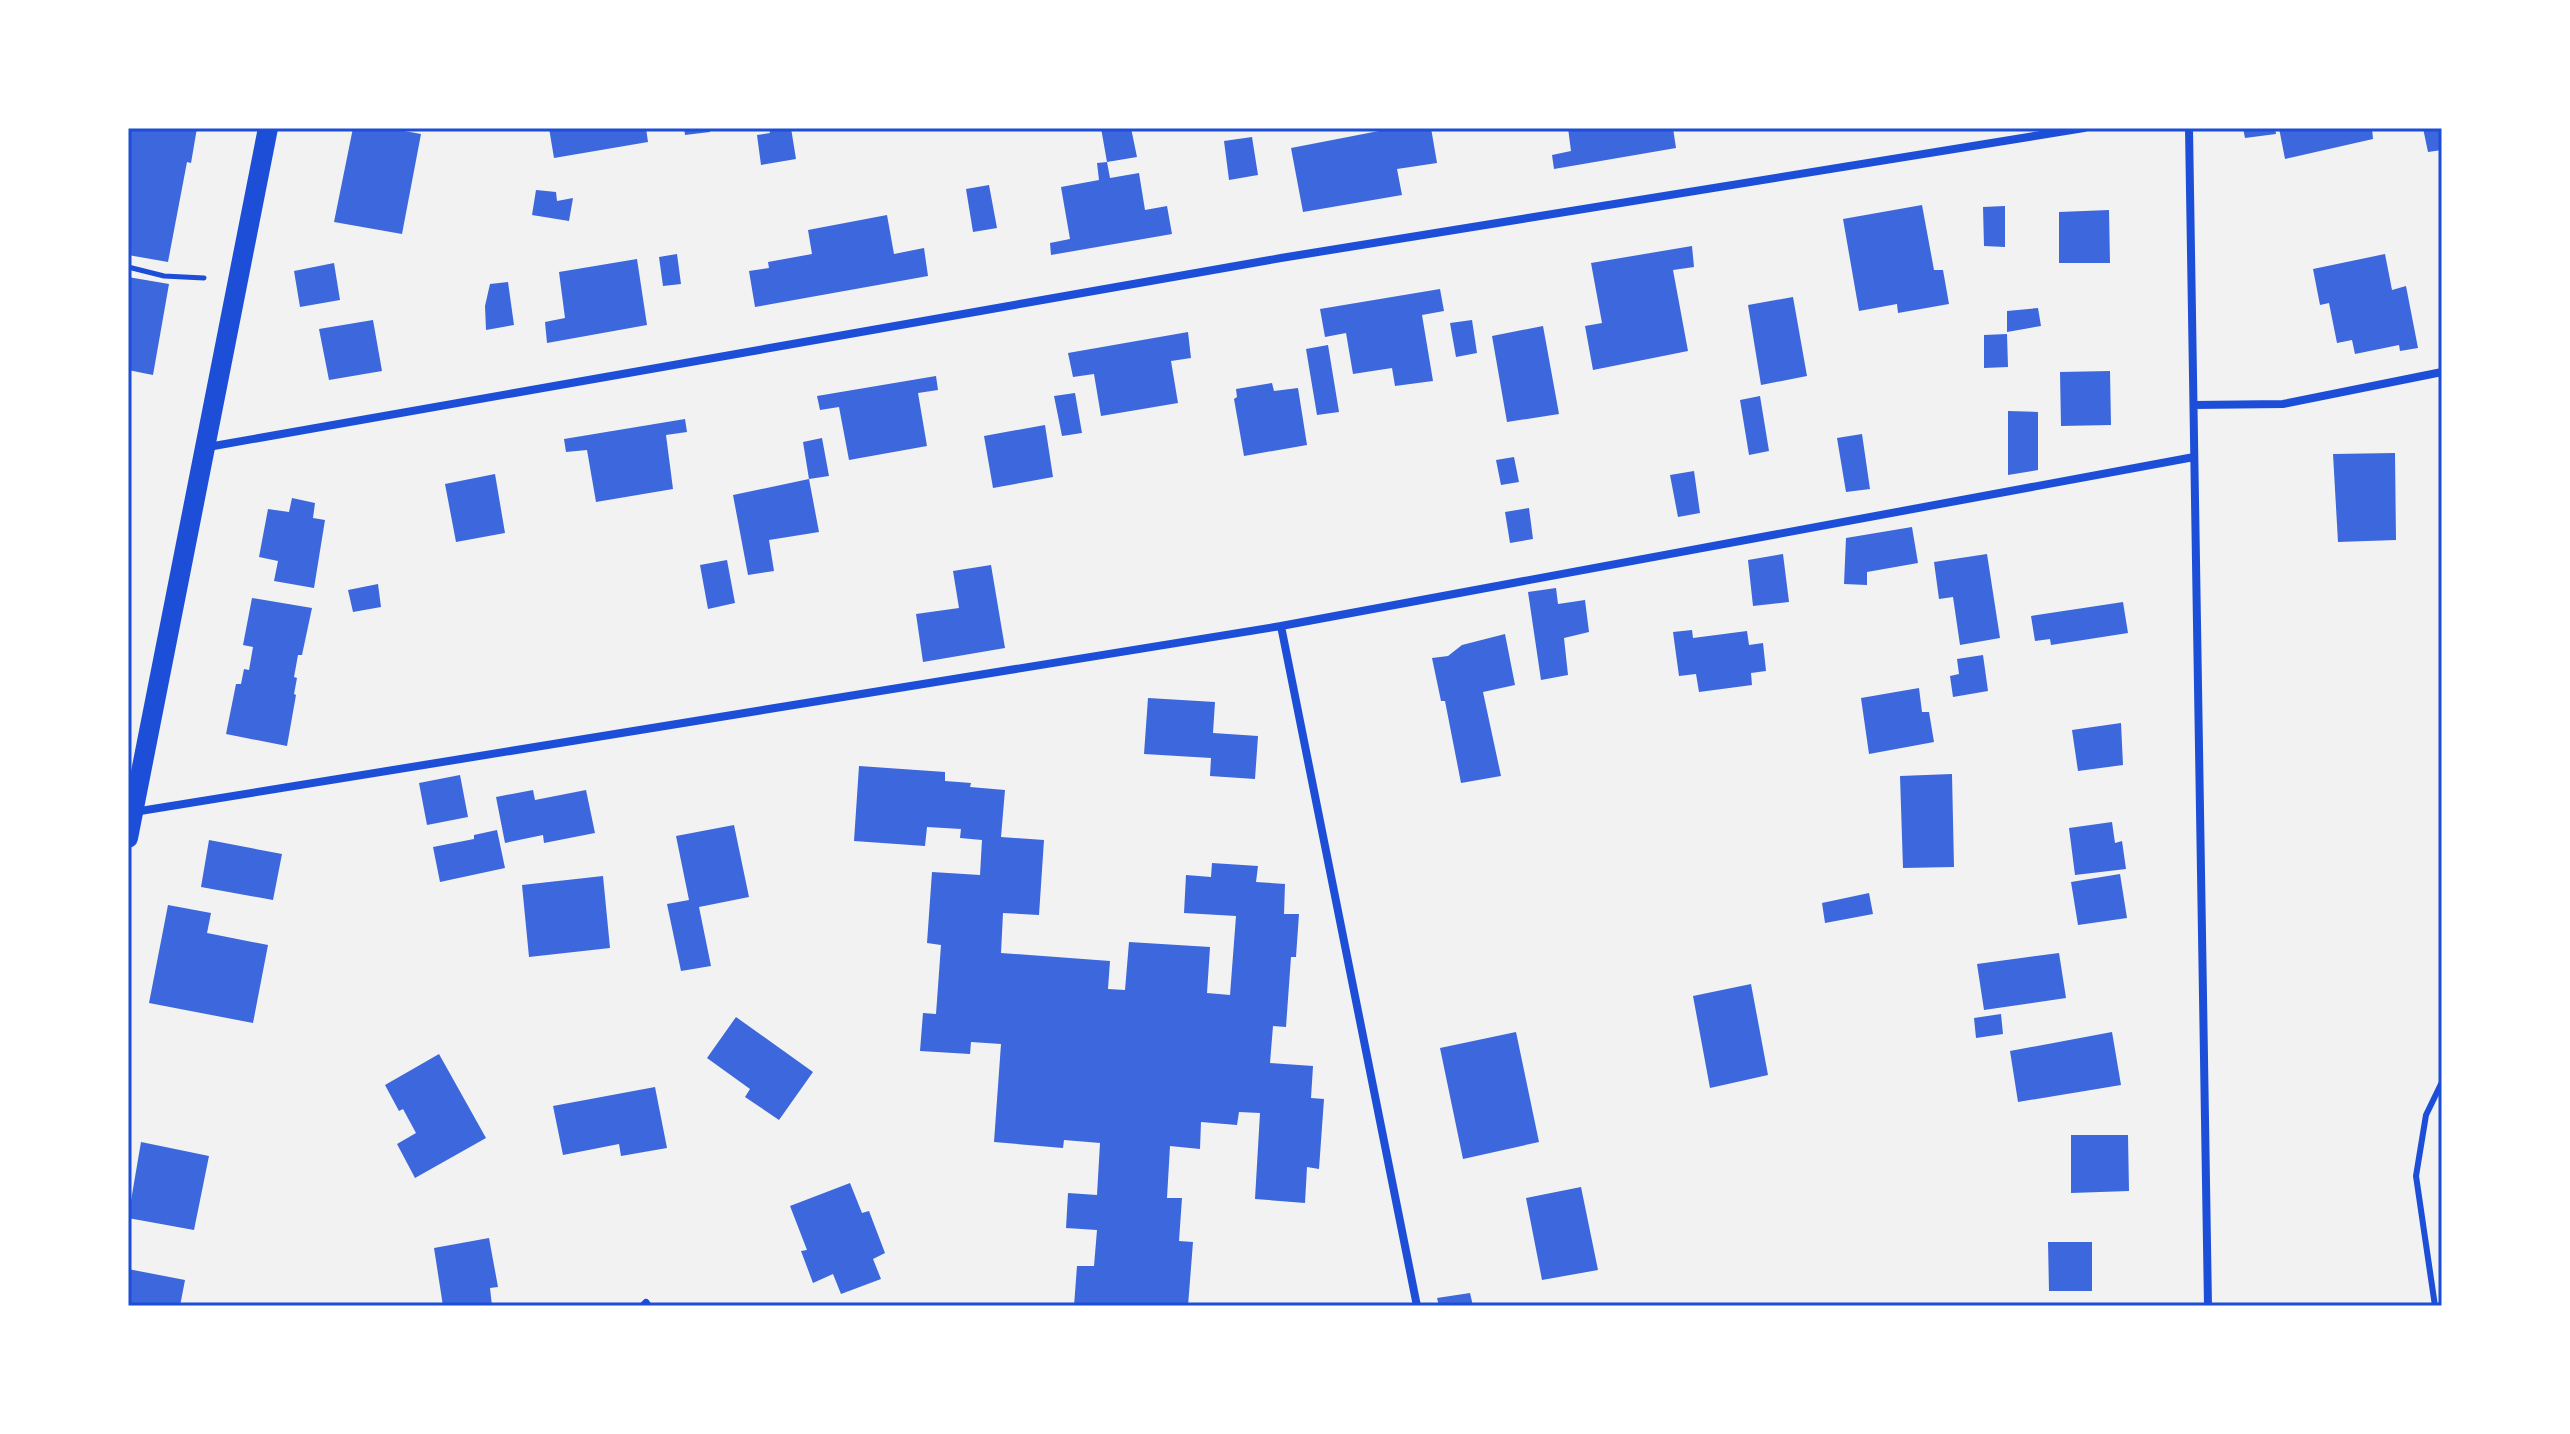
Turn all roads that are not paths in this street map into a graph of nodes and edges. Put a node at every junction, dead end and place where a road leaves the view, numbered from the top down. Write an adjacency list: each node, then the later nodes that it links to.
1 (268, 128): 6 (main road)
2 (2084, 128): 6 (street)
3 (2189, 128): 5 (street)
4 (2442, 372): 5 (street)
5 (2194, 405): 7 (street)
6 (203, 448): 9 (main road)
7 (2194, 457): 8 (street); 13 (street)
8 (1281, 626): 9 (street); 12 (street)
9 (133, 812): 10 (main road)
10 (128, 838)
11 (2442, 1082): 14 (lane)
12 (1417, 1306)
13 (2208, 1306)
14 (2435, 1306)

